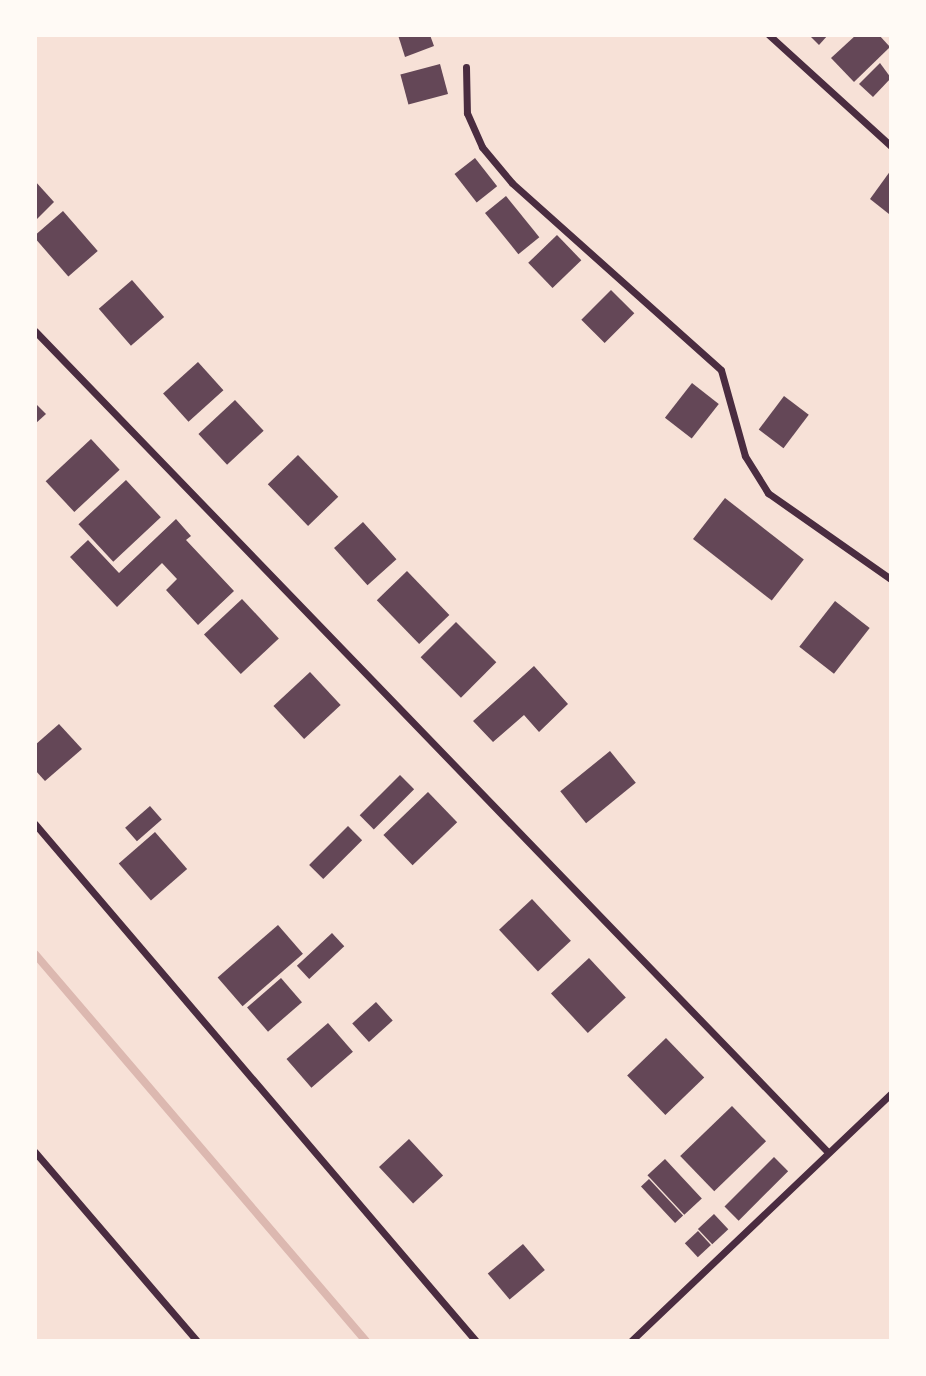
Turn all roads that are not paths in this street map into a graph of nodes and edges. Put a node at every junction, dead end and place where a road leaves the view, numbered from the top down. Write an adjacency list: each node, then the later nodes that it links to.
1 (769, 35): 3 (street)
2 (466, 67): 5 (street)
3 (891, 146)
4 (35, 331): 8 (street)
5 (891, 579)
6 (35, 824): 11 (street)
7 (891, 1093): 8 (street)
8 (826, 1150): 12 (street)
9 (35, 1152): 10 (street)
10 (197, 1341)
11 (475, 1341)
12 (631, 1341)

